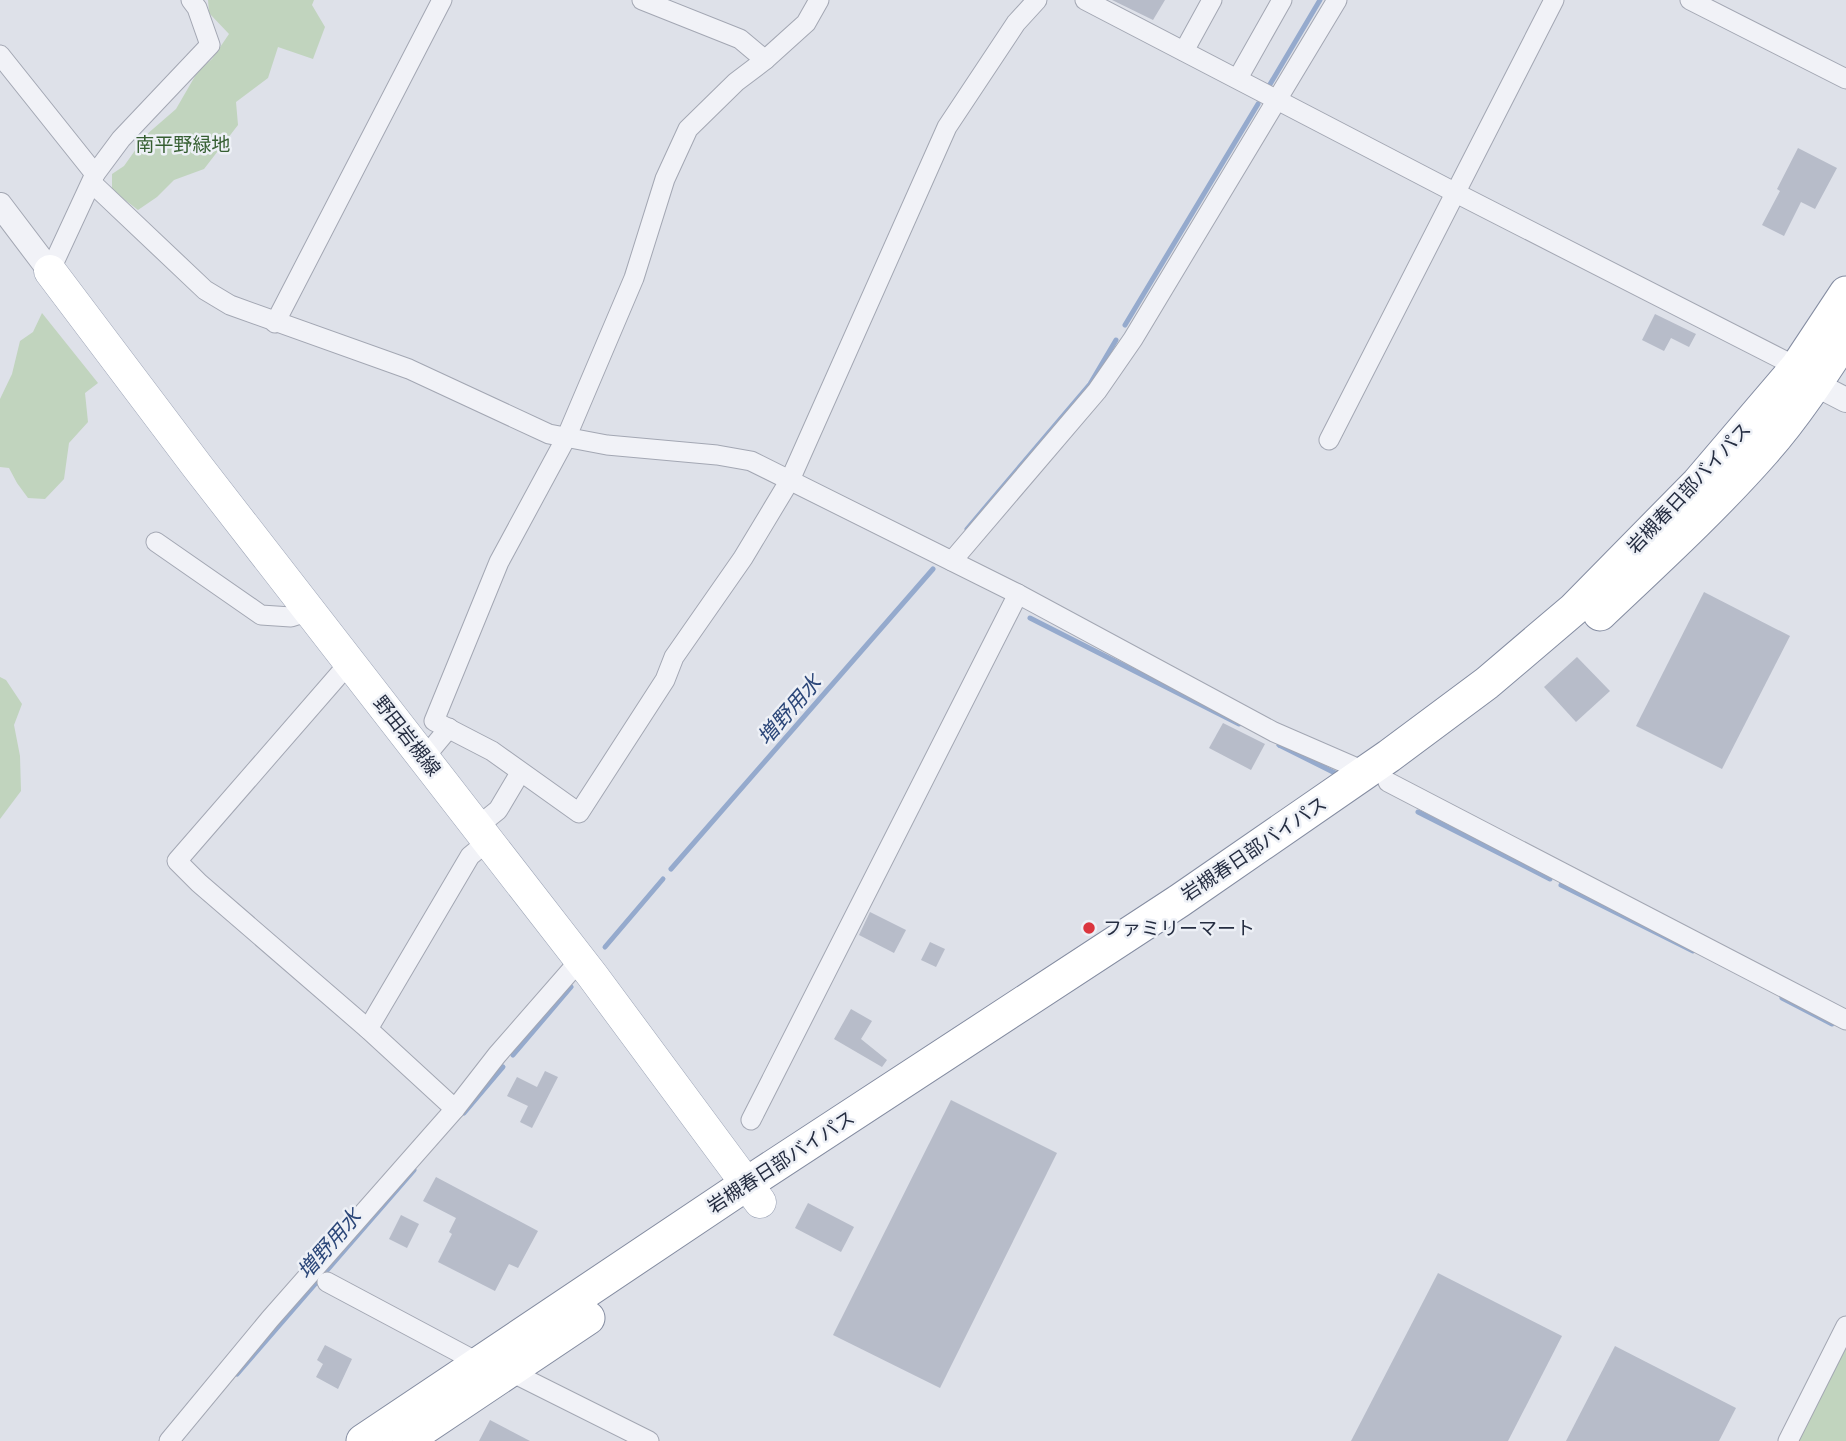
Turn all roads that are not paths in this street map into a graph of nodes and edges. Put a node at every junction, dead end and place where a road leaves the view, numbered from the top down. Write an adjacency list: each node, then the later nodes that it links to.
1 (191, 0): 18 (street)
2 (442, 0): 23 (street)
3 (642, 0): 14 (street)
4 (819, 0): 14 (street)
5 (1037, 0): 29 (street)
6 (1085, 0): 12 (street)
7 (1212, 0): 12 (street)
8 (1282, 0): 15 (street)
9 (1337, 0): 17 (street)
10 (1554, 0): 19 (street)
11 (1690, 0): 16 (street)
12 (1184, 51): 15 (street)
13 (0, 55): 18 (street)
14 (765, 60): 27 (street)
15 (1238, 78): 17 (street)
16 (1846, 79)
17 (1277, 98): 19 (street); 31 (street)
18 (94, 179): 21 (street); 23 (street)
19 (1455, 193): 25 (street); 28 (street)
20 (0, 205): 21 (street)
21 (50, 271): 33 (main road, 野田岩槻線)
22 (1846, 293): 25 (highway, 岩槻春日部バイパス)
23 (275, 323): 27 (street)
24 (1846, 337): 25 (highway, 岩槻春日部バイパス)
25 (1806, 375): 26 (street); 38 (highway, 岩槻春日部バイパス)
26 (1846, 400)
27 (566, 438): 29 (street); 35 (street)
28 (1329, 440)
29 (790, 480): 31 (street); 37 (street)
30 (156, 542): 33 (street)
31 (952, 561): 32 (street)
32 (1018, 594): 38 (street); 44 (street)
33 (310, 611): 34 (main road, 野田岩槻線)
34 (350, 662): 36 (main road, 野田岩槻線); 42 (street)
35 (449, 729): 36 (street); 37 (street)
36 (424, 758): 39 (main road, 野田岩槻線)
37 (520, 773): 39 (street)
38 (1377, 777): 41 (street); 45 (highway, 岩槻春日部バイパス)
39 (482, 834): 40 (main road, 野田岩槻線); 42 (street)
40 (580, 960): 43 (street); 45 (main road, 野田岩槻線)
41 (1846, 1020)
42 (368, 1029): 43 (street)
43 (455, 1109): 49 (street)
44 (751, 1121)
45 (754, 1193): 48 (highway, 岩槻春日部バイパス)
46 (327, 1282): 48 (street)
47 (1846, 1326): 53 (street)
48 (494, 1367): 50 (highway, 岩槻春日部バイパス); 51 (highway, 岩槻春日部バイパス); 52 (street)
49 (169, 1441)
50 (363, 1441)
51 (404, 1441)
52 (649, 1441)
53 (1788, 1441)

